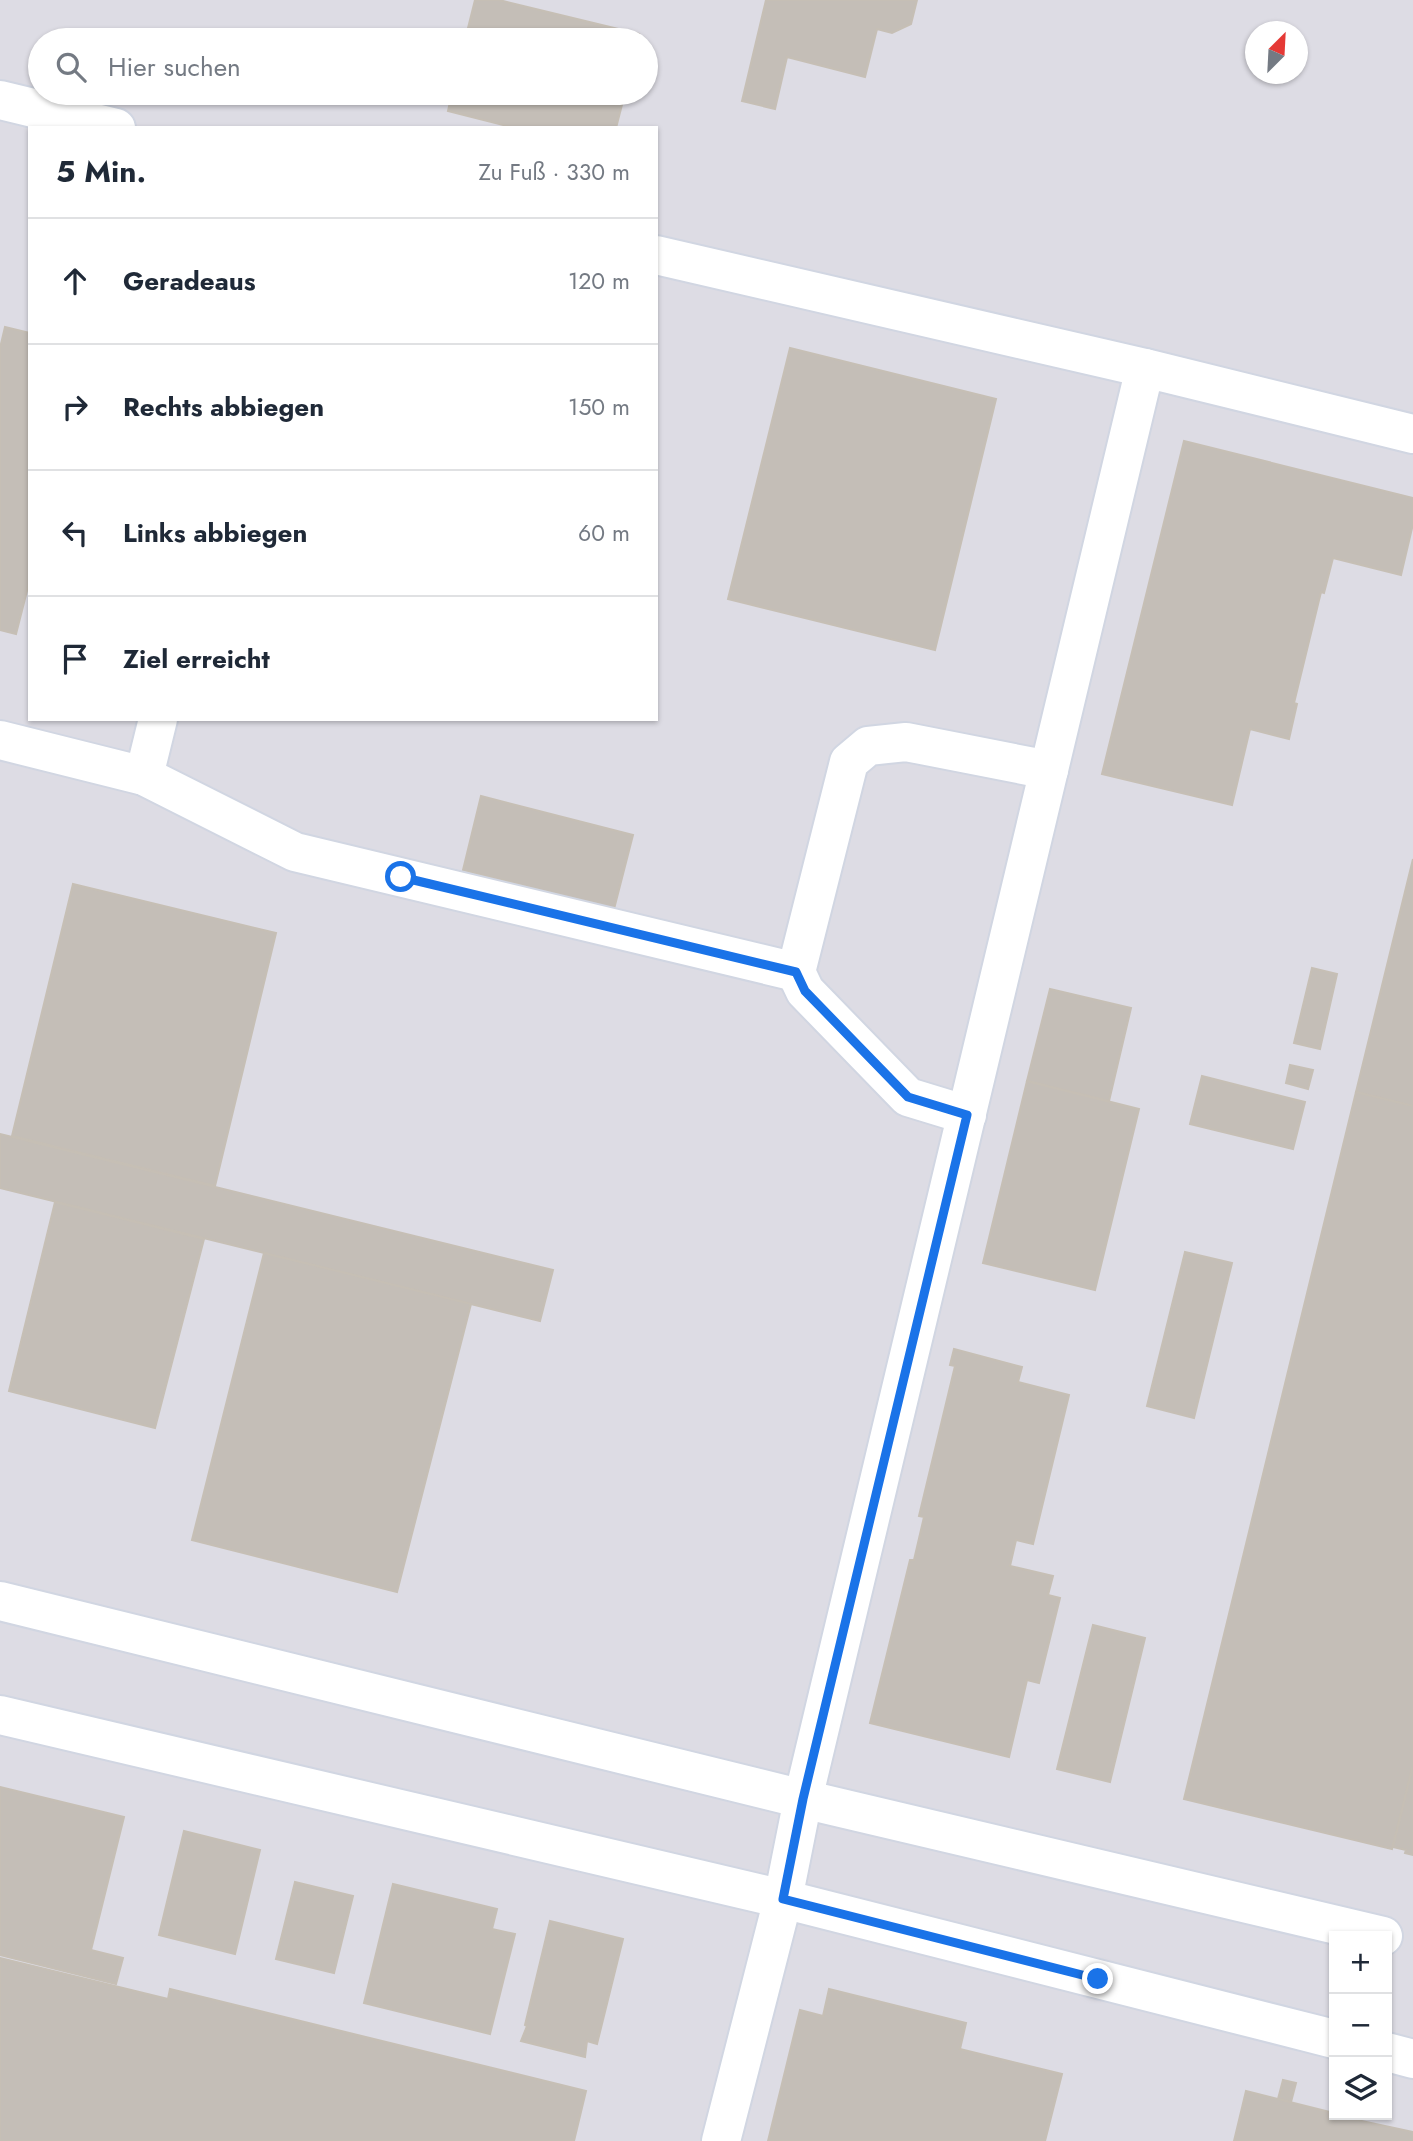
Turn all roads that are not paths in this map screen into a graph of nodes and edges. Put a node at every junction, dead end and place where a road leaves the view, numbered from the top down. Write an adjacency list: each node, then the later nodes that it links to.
1 (0, 100): 2 (lane)
2 (108, 126)
3 (658, 255): 4 (lane)
4 (1145, 368): 5 (lane); 8 (lane)
5 (1413, 434)
6 (158, 721): 9 (lane)
7 (0, 740): 9 (lane)
8 (1049, 770): 10 (lane); 11 (lane)
9 (144, 776): 10 (lane)
10 (796, 972): 11 (lane)
11 (967, 1115): 14 (lane)
12 (0, 1601): 14 (lane)
13 (0, 1715): 15 (lane)
14 (803, 1799): 15 (lane); 16 (lane)
15 (783, 1899): 19 (lane); 22 (lane)
16 (1360, 1931)
17 (1392, 1938): 18 (lane)
18 (1413, 1943)
19 (1329, 2038)
20 (1392, 2053): 21 (lane)
21 (1413, 2059)
22 (722, 2141)

